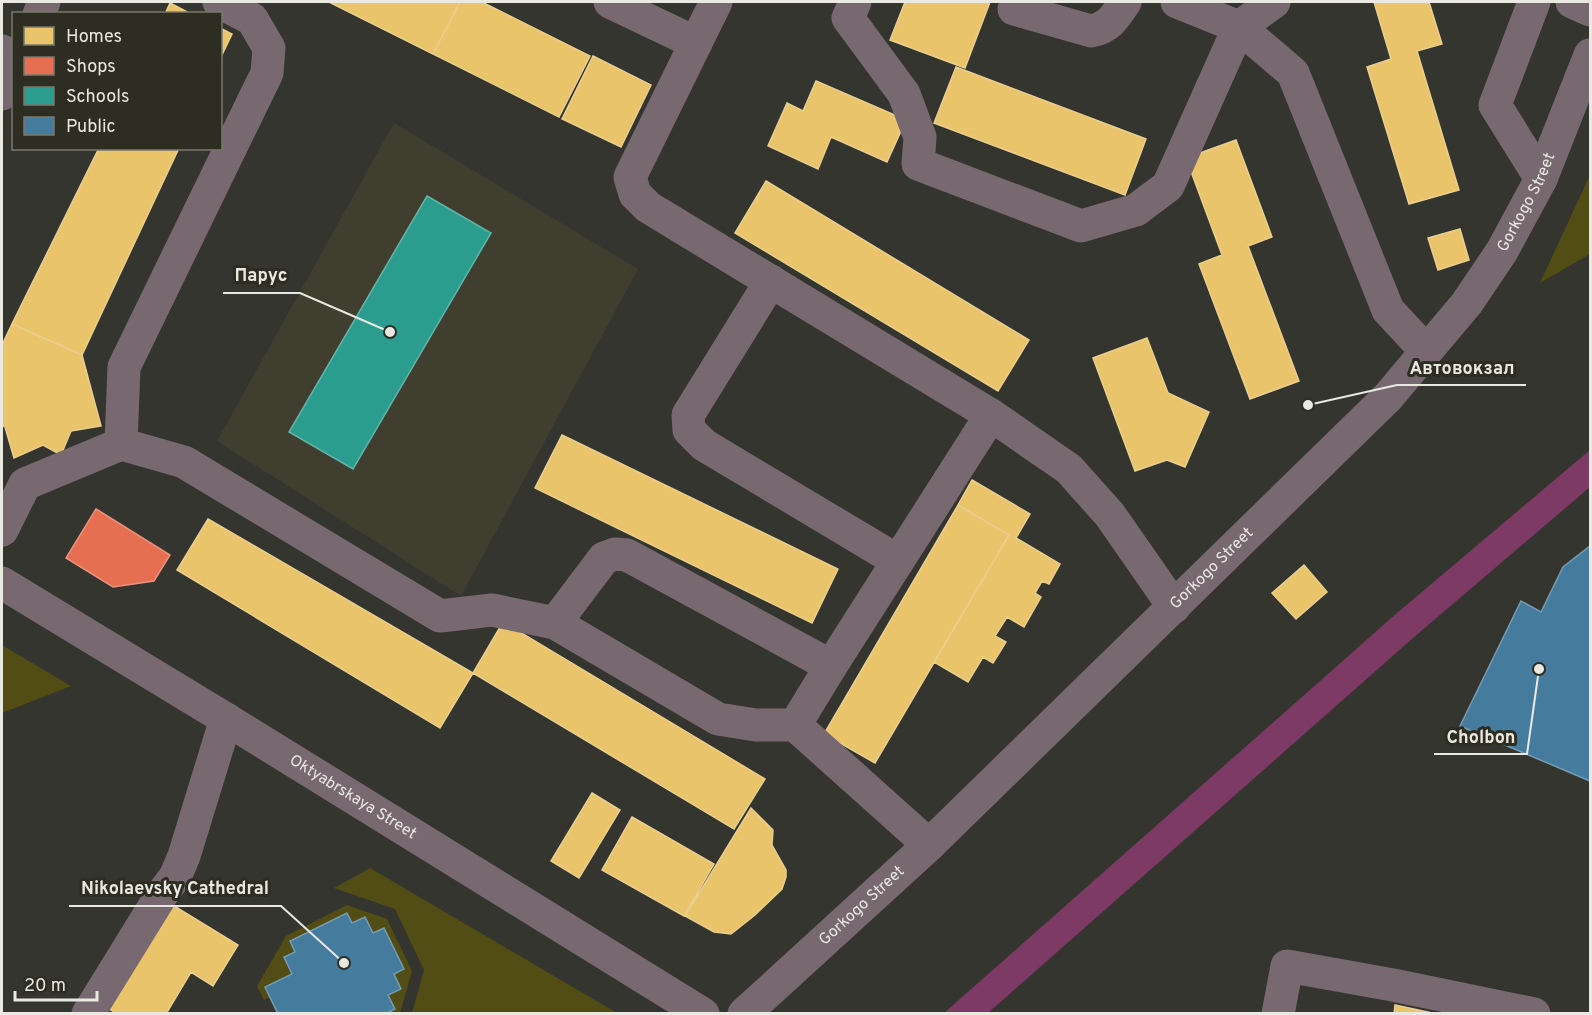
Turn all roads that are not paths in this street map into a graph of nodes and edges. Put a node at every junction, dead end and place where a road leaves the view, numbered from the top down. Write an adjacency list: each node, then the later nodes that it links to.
1 (219, 2): 21 (street)
2 (610, 2): 13 (street)
3 (716, 2): 13 (street)
4 (855, 2): 12 (street)
5 (1125, 2): 10 (street)
6 (1177, 2): 12 (street)
7 (1274, 2): 12 (street)
8 (1534, 2): 17 (street)
9 (1572, 2): 11 (street)
10 (1014, 9)
11 (1590, 10)
12 (1239, 27): 19 (street)
13 (696, 43): 18 (street)
14 (1590, 55): 17 (street, Gorkogo Street)
15 (12, 72): 16 (main road)
16 (2, 94)
17 (1541, 179): 19 (street, Gorkogo Street)
18 (771, 281): 20 (street); 24 (street)
19 (1426, 351): 26 (street, Gorkogo Street)
20 (991, 415): 24 (street); 26 (street)
21 (121, 444): 22 (street); 27 (street)
22 (14, 482): 23 (street)
23 (2, 530)
24 (898, 561): 28 (street)
25 (2, 583): 29 (street, Oktyabrskaya Street)
26 (1174, 607): 31 (street, Gorkogo Street)
27 (555, 623): 28 (street); 30 (street)
28 (831, 666): 30 (street)
29 (226, 719): 32 (street); 33 (street, Oktyabrskaya Street)
30 (795, 724): 31 (street)
31 (929, 845): 34 (street, Gorkogo Street)
32 (88, 1014)
33 (703, 1014)
34 (744, 1014)
35 (1278, 1014): 36 (street)
36 (1534, 1014)

